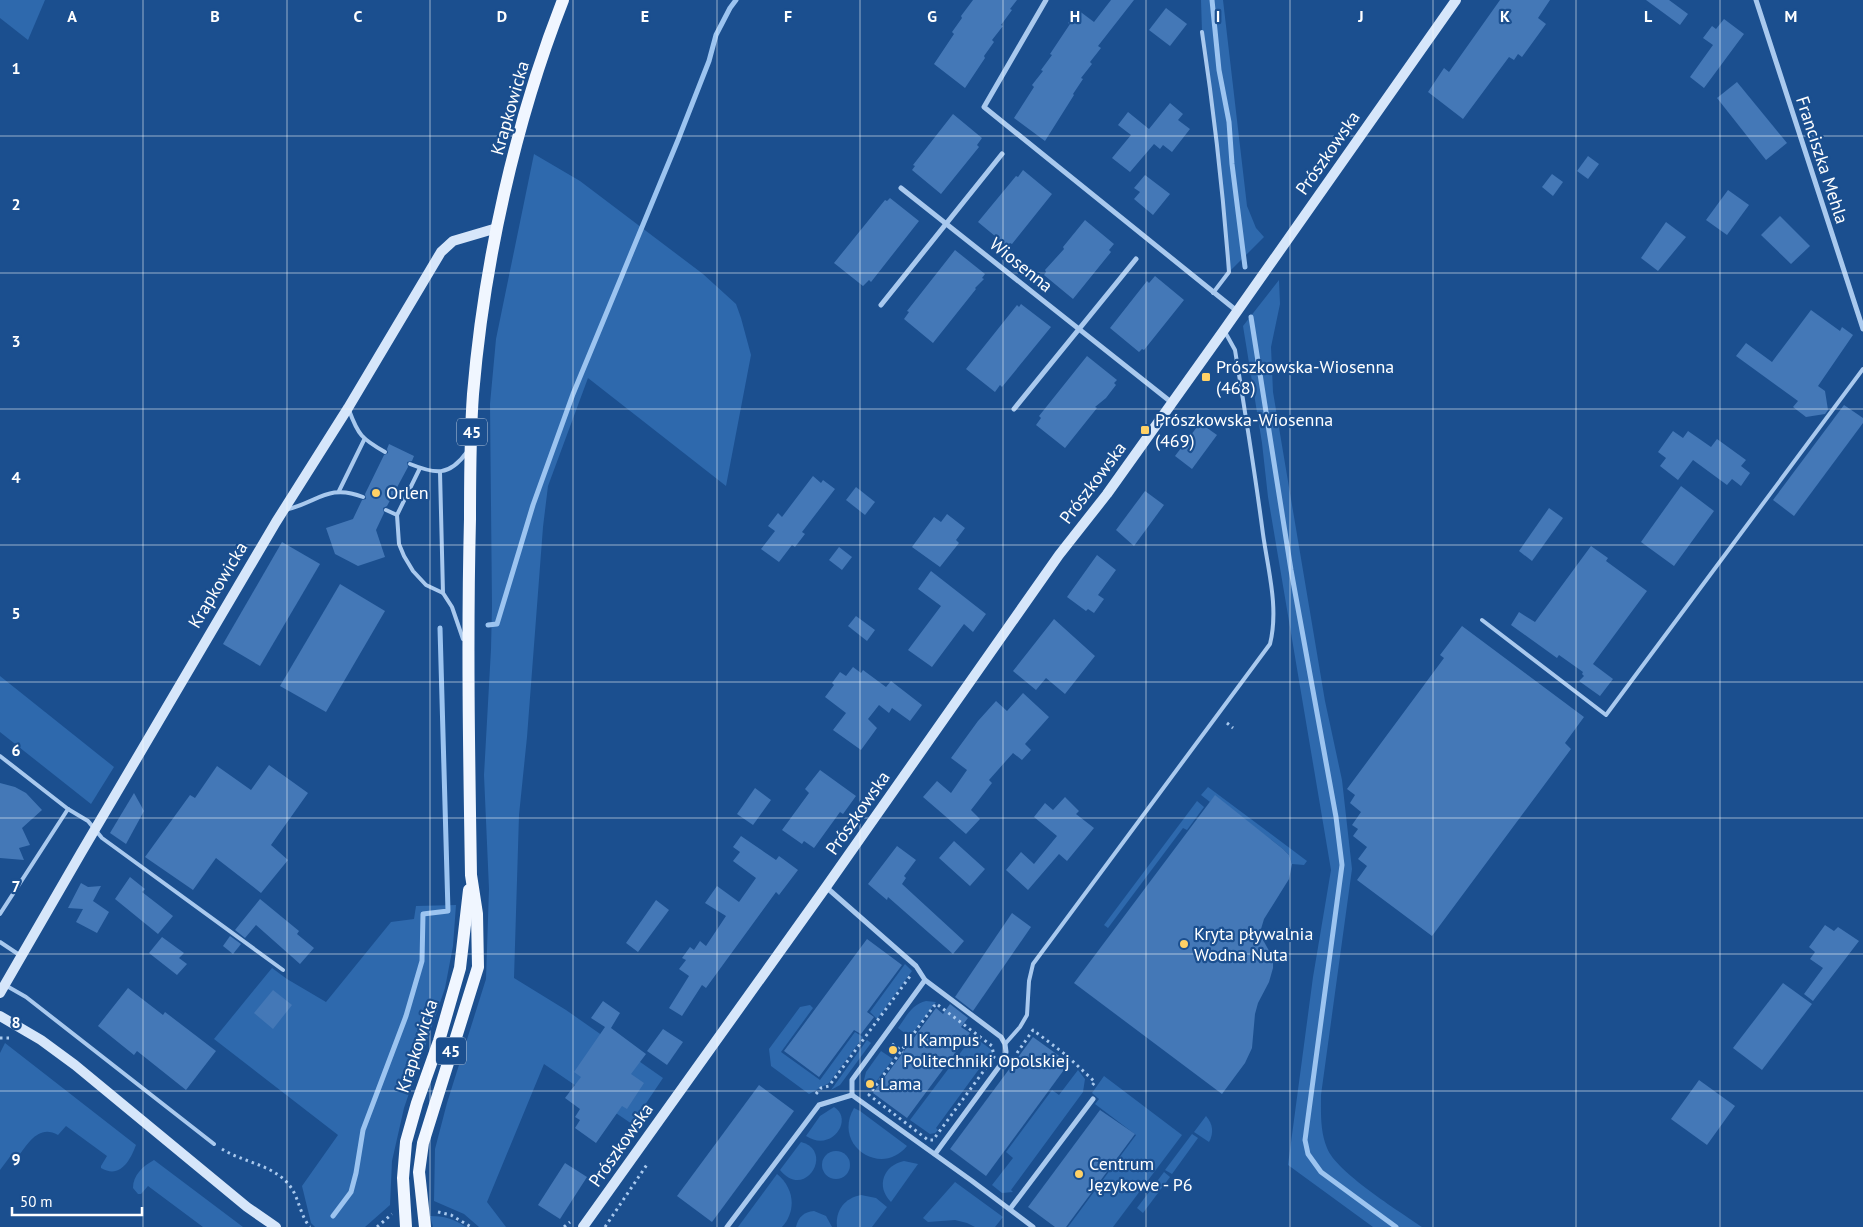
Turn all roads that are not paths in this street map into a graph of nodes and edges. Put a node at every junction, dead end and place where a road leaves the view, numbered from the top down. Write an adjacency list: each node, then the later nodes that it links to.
1 (563, 0): 9 (main road, Krapkowicka / 45)
2 (1046, 0): 11 (street)
3 (1456, 0): 13 (main road, Prószkowska)
4 (1756, 0): 15 (street, Franciszka Mehla)
5 (1202, 32): 11 (lane)
6 (1002, 154): 8 (street)
7 (901, 188): 8 (street, Wiosenna)
8 (946, 223): 12 (street); 14 (street, Wiosenna)
9 (497, 228): 19 (main road, Krapkowicka); 22 (main road, Krapkowicka / 45)
10 (1136, 259): 14 (street)
11 (1213, 293): 13 (street)
12 (881, 305)
13 (1237, 311): 16 (main road, Prószkowska)
14 (1078, 329): 18 (street, Wiosenna); 20 (street)
15 (1863, 329)
16 (1224, 330): 18 (main road, Prószkowska); 47 (lane)
17 (1863, 369): 33 (lane)
18 (1171, 402): 39 (main road, Prószkowska)
19 (348, 408): 21 (lane); 29 (main road, Krapkowicka)
20 (1014, 409)
21 (364, 440): 23 (lane); 27 (lane)
22 (471, 447): 26 (lane); 34 (main road, Krapkowicka / 45)
23 (385, 452)
24 (410, 464): 25 (lane)
25 (420, 468): 26 (lane); 31 (lane)
26 (440, 472): 32 (lane)
27 (339, 492): 28 (lane); 29 (lane)
28 (363, 497)
29 (283, 510): 37 (main road, Krapkowicka)
30 (386, 510): 31 (lane)
31 (397, 516): 32 (lane)
32 (443, 593): 34 (lane)
33 (1482, 620)
34 (469, 670): 38 (main road, Krapkowicka / 45)
35 (0, 756): 36 (lane)
36 (68, 809): 37 (lane); 40 (lane)
37 (95, 829): 42 (main road, Krapkowicka); 43 (lane)
38 (471, 875): 56 (main road, Krapkowicka / 45); 57 (main road, Krapkowicka / 45)
39 (826, 887): 44 (street); 58 (main road, Prószkowska)
40 (0, 914)
41 (0, 942): 42 (lane)
42 (22, 956): 45 (main road, Krapkowicka)
43 (283, 970)
44 (925, 980): 47 (street); 48 (street)
45 (2, 989): 50 (lane)
46 (0, 1016): 52 (main road)
47 (1005, 1044): 51 (street)
48 (852, 1095): 51 (street); 59 (street)
49 (1093, 1099): 53 (street)
50 (214, 1144)
51 (935, 1154): 53 (street)
52 (247, 1207): 54 (main road); 55 (main road)
53 (1010, 1209): 60 (street)
54 (265, 1227)
55 (276, 1227)
56 (406, 1227)
57 (425, 1227)
58 (583, 1227)
59 (727, 1227)
60 (1033, 1227)

